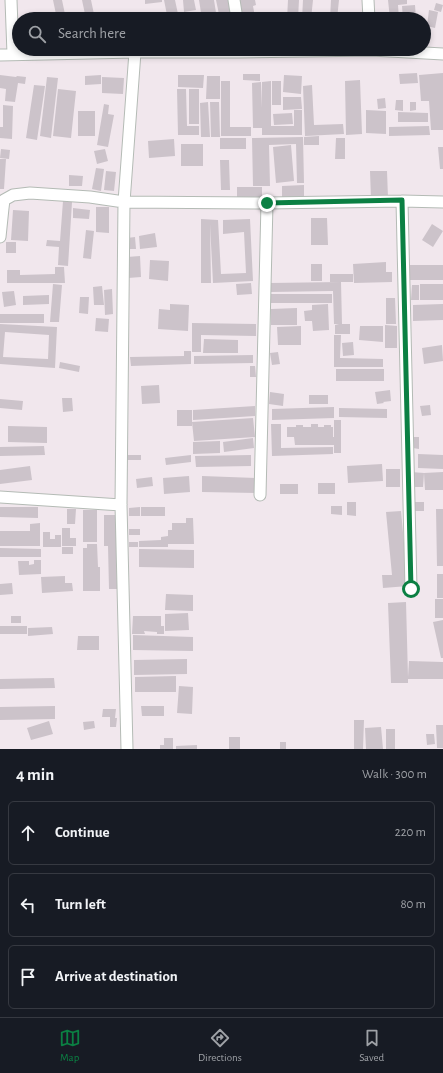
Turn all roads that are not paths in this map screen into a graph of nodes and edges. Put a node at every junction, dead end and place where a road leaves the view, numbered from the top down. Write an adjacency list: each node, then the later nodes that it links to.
1 (11, 0): 6 (street)
2 (234, 0): 4 (street)
3 (368, 0): 5 (street)
4 (236, 12)
5 (369, 12)
6 (12, 27)
7 (431, 53): 9 (street)
8 (12, 54): 10 (street)
9 (443, 54)
10 (0, 55)
11 (135, 56): 13 (street)
12 (402, 200): 14 (street); 15 (street); 21 (street)
13 (124, 202): 15 (street); 16 (street); 20 (street)
14 (443, 202)
15 (267, 203): 18 (street)
16 (2, 208): 17 (street)
17 (0, 237)
18 (260, 495)
19 (0, 497): 20 (street)
20 (121, 505): 22 (street)
21 (411, 589)
22 (128, 749)

